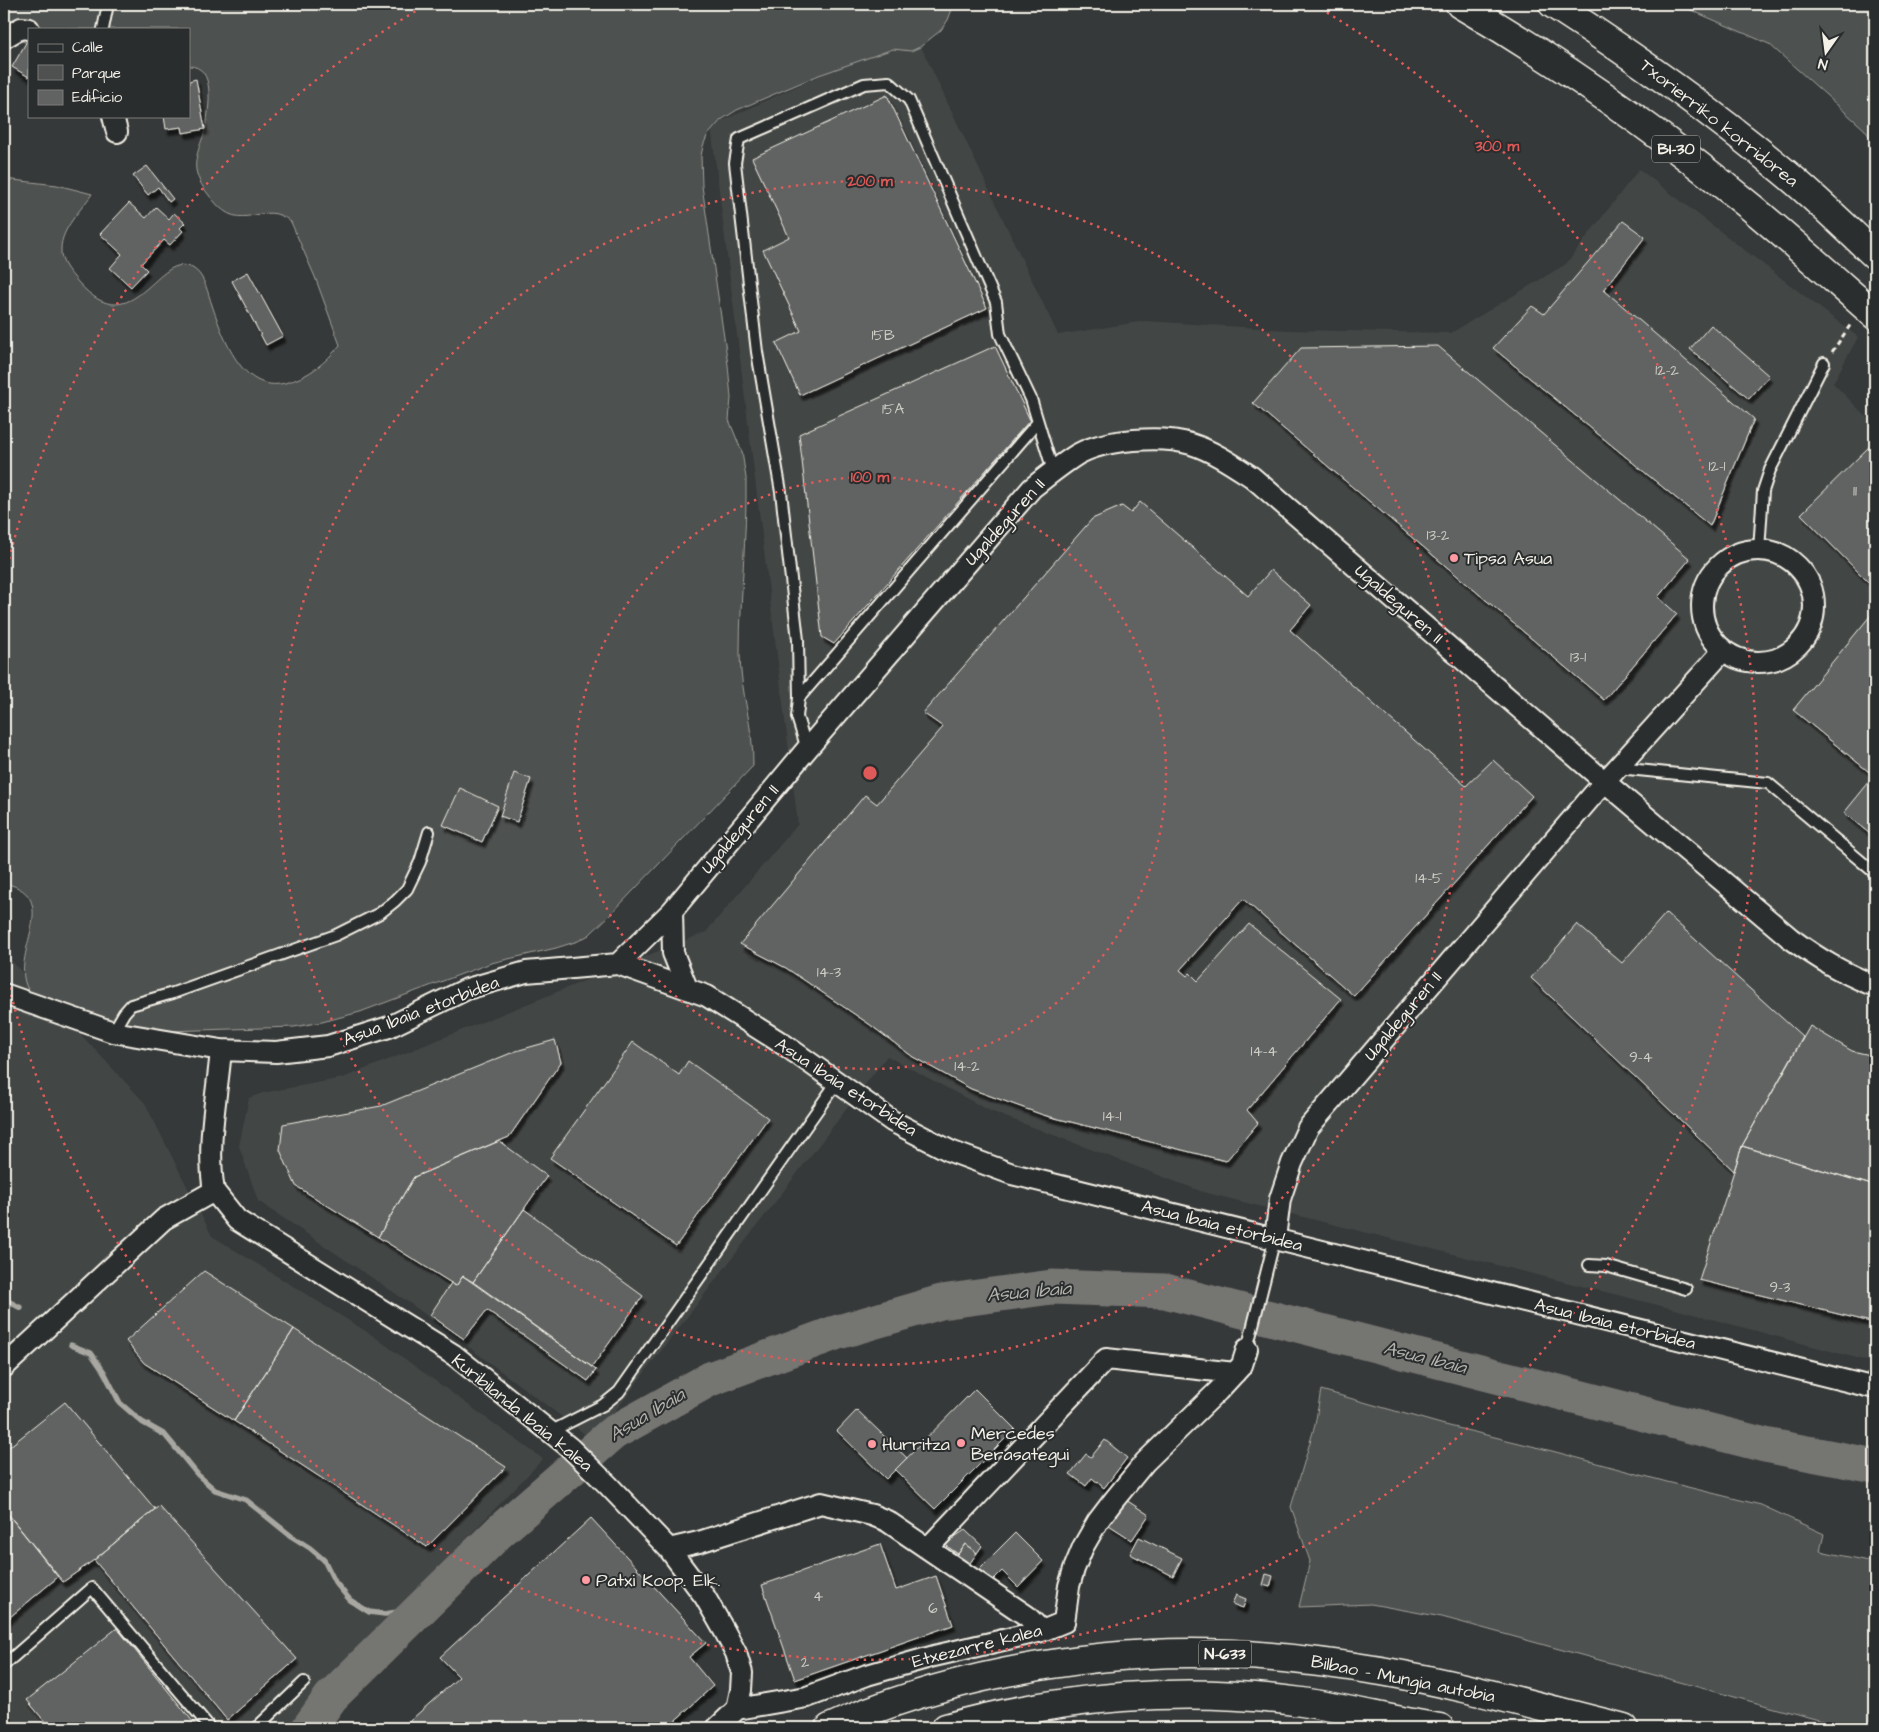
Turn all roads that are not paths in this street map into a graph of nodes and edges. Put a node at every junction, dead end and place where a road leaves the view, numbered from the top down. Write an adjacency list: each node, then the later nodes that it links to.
1 (108, 4): 4 (lane)
2 (1460, 4): 10 (highway, BI-30)
3 (1553, 4): 7 (highway, Txorierriko korridorea / BI-30)
4 (103, 28)
5 (28, 29): 6 (street)
6 (4, 38)
7 (1783, 171): 8 (highway); 9 (highway, Txorierriko korridorea / BI-30)
8 (1875, 235)
9 (1875, 255)
10 (1864, 319)
11 (1824, 363): 14 (lane)
12 (1037, 423): 13 (lane); 16 (lane); 16 (lane)
13 (1053, 471): 17 (street, Ugaldeguren II); 18 (street, Ugaldeguren II)
14 (1759, 550): 15 (street); 15 (street)
15 (1723, 651): 18 (street, Ugaldeguren II)
16 (799, 698): 17 (lane)
17 (807, 749): 21 (street, Ugaldeguren II)
18 (1611, 775): 20 (lane); 23 (street, Ugaldeguren II); 30 (street, Ugaldeguren II)
19 (428, 832): 26 (lane)
20 (1875, 873)
21 (672, 911): 22 (street, Ugaldeguren II); 24 (street)
22 (618, 964): 24 (street, Asua Ibaia etorbidea); 27 (street, Asua Ibaia etorbidea)
23 (1875, 986)
24 (687, 988): 28 (street, Asua Ibaia etorbidea)
25 (4, 994): 26 (street, Asua Ibaia etorbidea)
26 (113, 1032): 27 (street, Asua Ibaia etorbidea)
27 (222, 1050): 29 (street)
28 (837, 1082): 30 (street, Asua Ibaia etorbidea); 37 (lane)
29 (214, 1190): 34 (street); 37 (street, Kuribilanda Ibaia kalea)
30 (1275, 1238): 33 (lane, Ugaldeguren II); 36 (street, Asua Ibaia etorbidea)
31 (1590, 1265): 32 (lane)
32 (1686, 1289)
33 (1247, 1349): 35 (street, Etxezarre kalea)
34 (4, 1366)
35 (1235, 1373): 38 (street); 40 (street, Etxezarre kalea)
36 (1875, 1388)
37 (550, 1432): 39 (street, Kuribilanda Ibaia kalea)
38 (928, 1548): 39 (street); 40 (street)
39 (669, 1550): 43 (street, Kuribilanda Ibaia kalea)
40 (1042, 1631): 43 (street, Etxezarre kalea)
41 (4, 1665): 44 (lane)
42 (304, 1682): 45 (lane)
43 (737, 1709): 46 (street)
44 (207, 1724)
45 (256, 1728)
46 (717, 1728)
47 (830, 1728): 50 (highway, Bilbao - Mungia autobia / N-633)
48 (946, 1728): 49 (highway)
49 (1437, 1728)
50 (1624, 1728)

